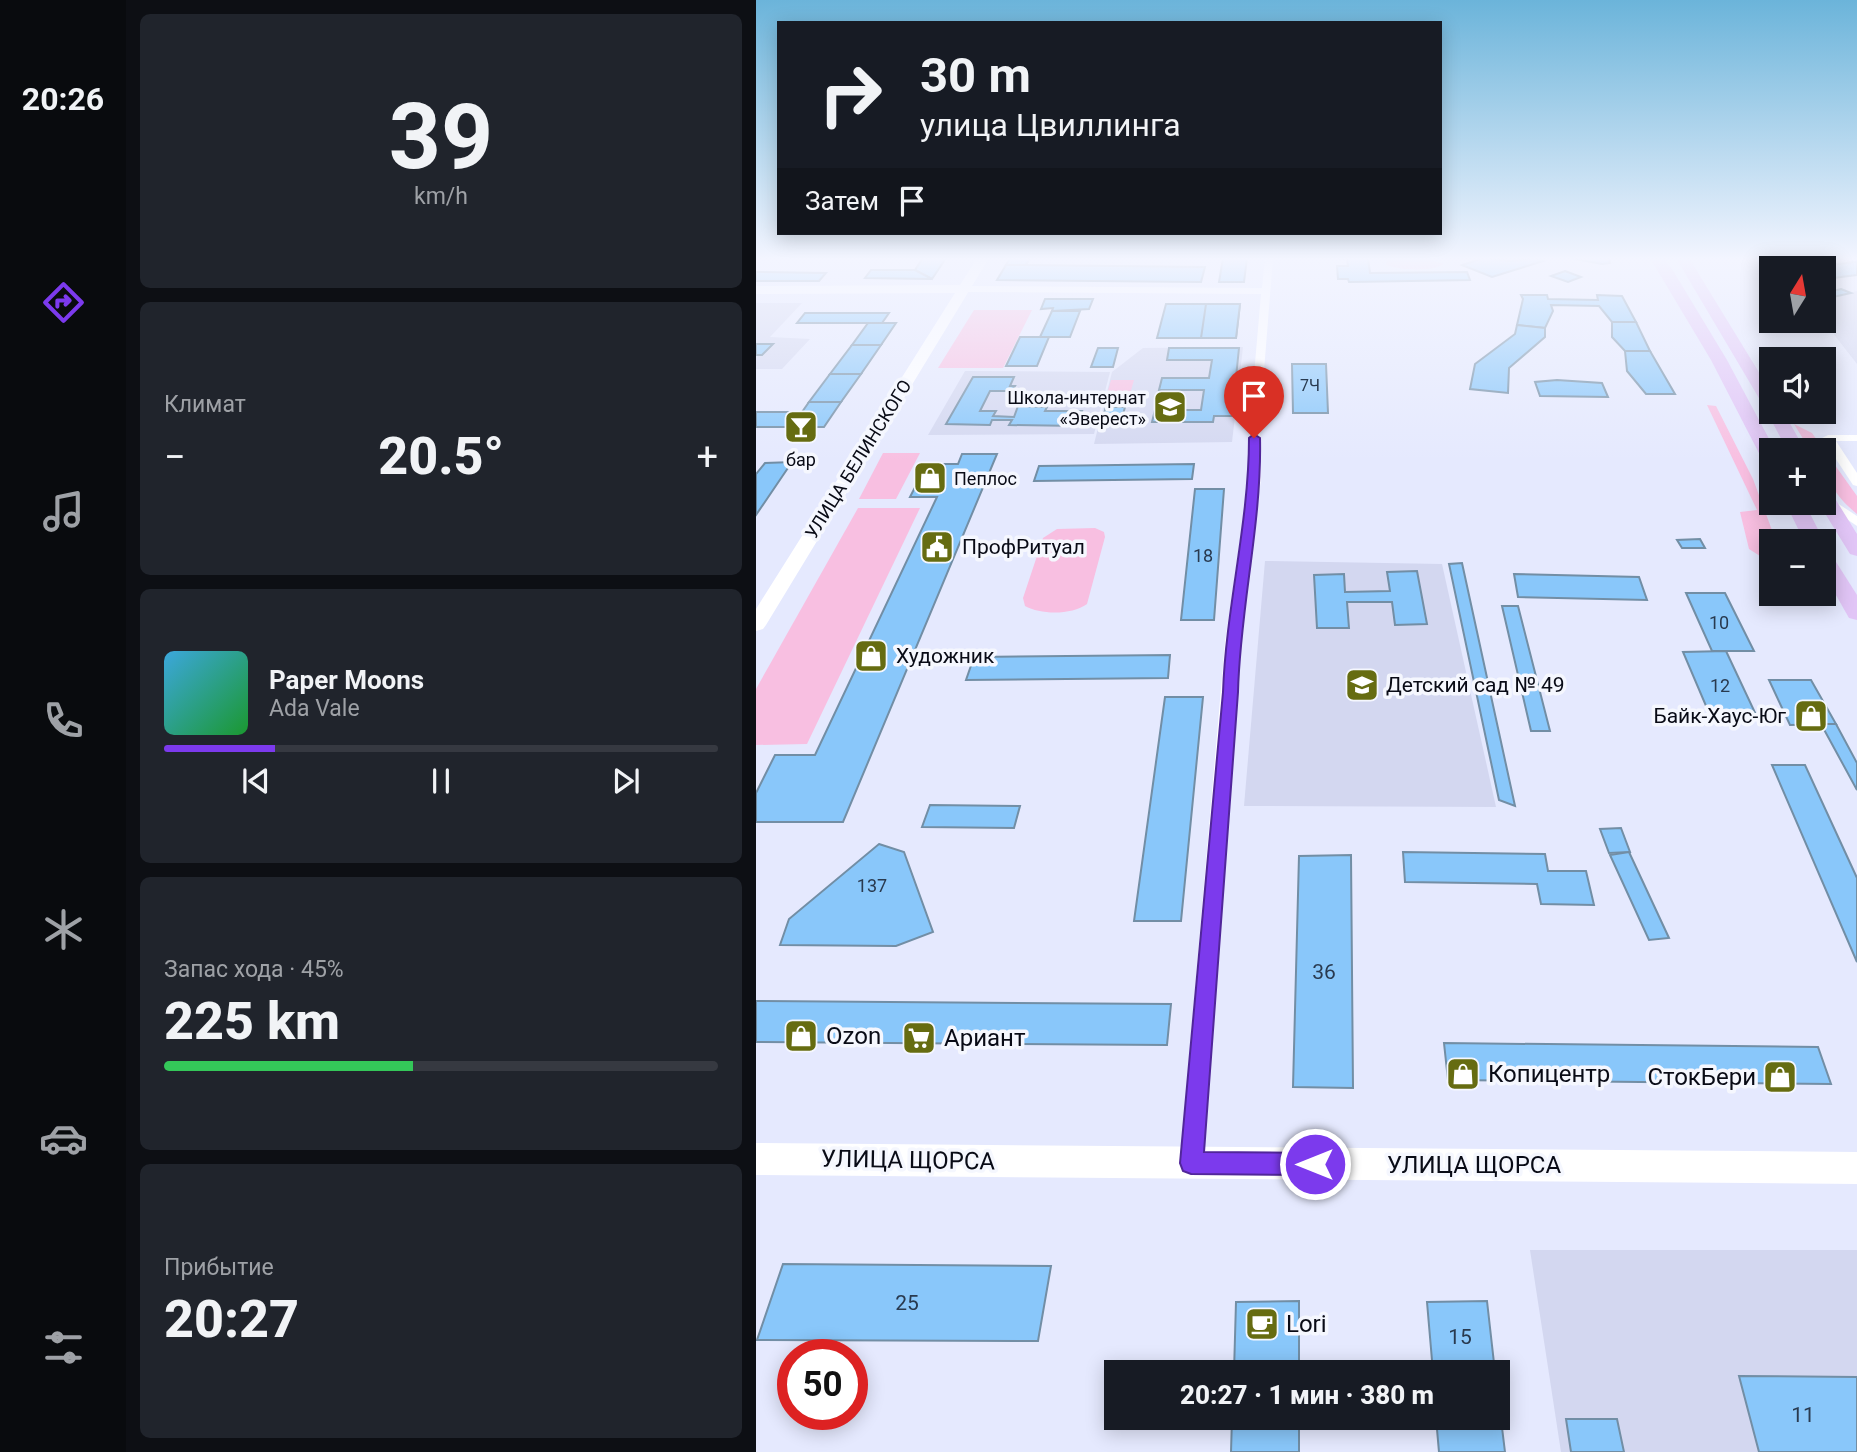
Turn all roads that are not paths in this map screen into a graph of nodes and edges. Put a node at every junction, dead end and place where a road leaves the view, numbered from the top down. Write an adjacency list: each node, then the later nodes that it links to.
1 (939, 326): 15 (main road, УЛИЦА БЕЛИНСКОГО)
2 (1263, 326): 17 (street)
3 (1699, 326): 6 (main road)
4 (1723, 326): 5 (main road)
5 (1759, 386)
6 (1760, 438)
7 (1857, 438): 8 (street)
8 (1857, 482)
9 (1836, 507): 11 (street)
10 (1835, 515): 12 (main road)
11 (1857, 522)
12 (1857, 550)
13 (1836, 578): 14 (main road)
14 (1857, 613)
15 (756, 625)
16 (756, 1159): 17 (main road, УЛИЦА ЩОРСА)
17 (1191, 1163): 18 (main road, УЛИЦА ЩОРСА)
18 (1857, 1168)

